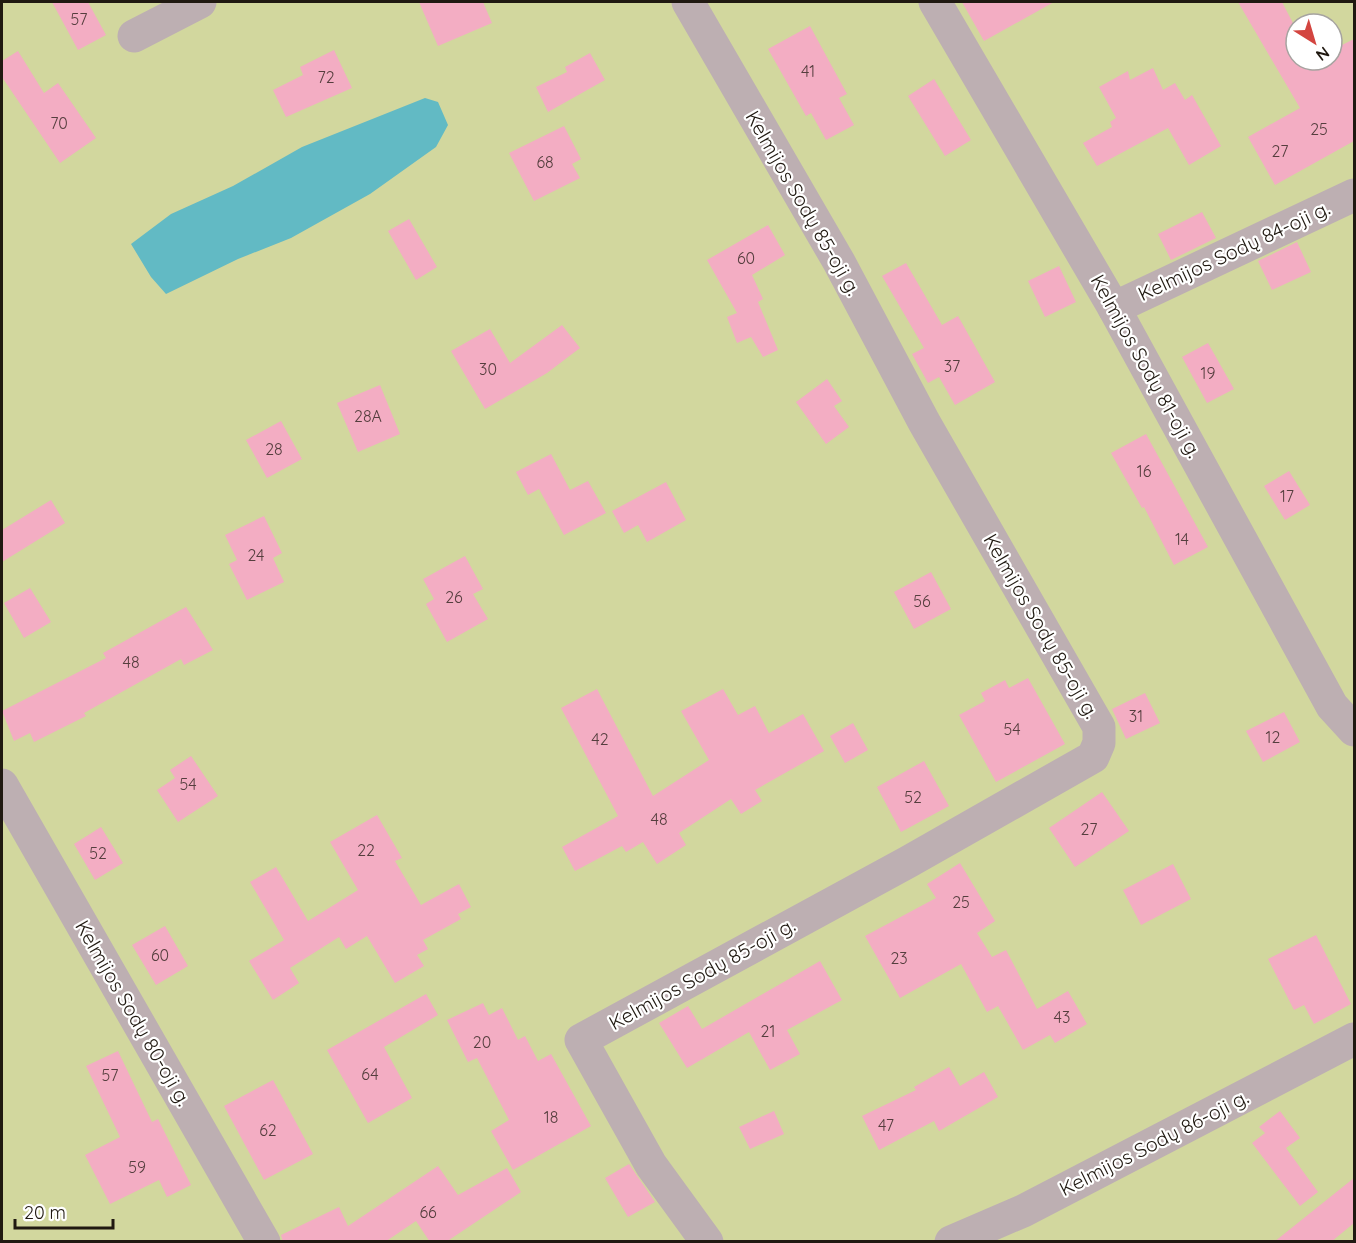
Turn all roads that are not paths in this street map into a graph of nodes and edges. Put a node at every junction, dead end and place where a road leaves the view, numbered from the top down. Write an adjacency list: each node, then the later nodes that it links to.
1 (200, 2): 4 (street)
2 (688, 2): 11 (street, Kelmijos Sodų 85-oji g.)
3 (936, 2): 6 (street, Kelmijos Sodų 81-oji g.)
4 (134, 36)
5 (1354, 195): 6 (street, Kelmijos Sodų 84-oji g.)
6 (1114, 308): 7 (street, Kelmijos Sodų 81-oji g.)
7 (1354, 730)
8 (2, 785): 10 (street, Kelmijos Sodų 80-oji g.)
9 (1354, 1039): 12 (street, Kelmijos Sodų 86-oji g.)
10 (264, 1242)
11 (707, 1242)
12 (951, 1242)

